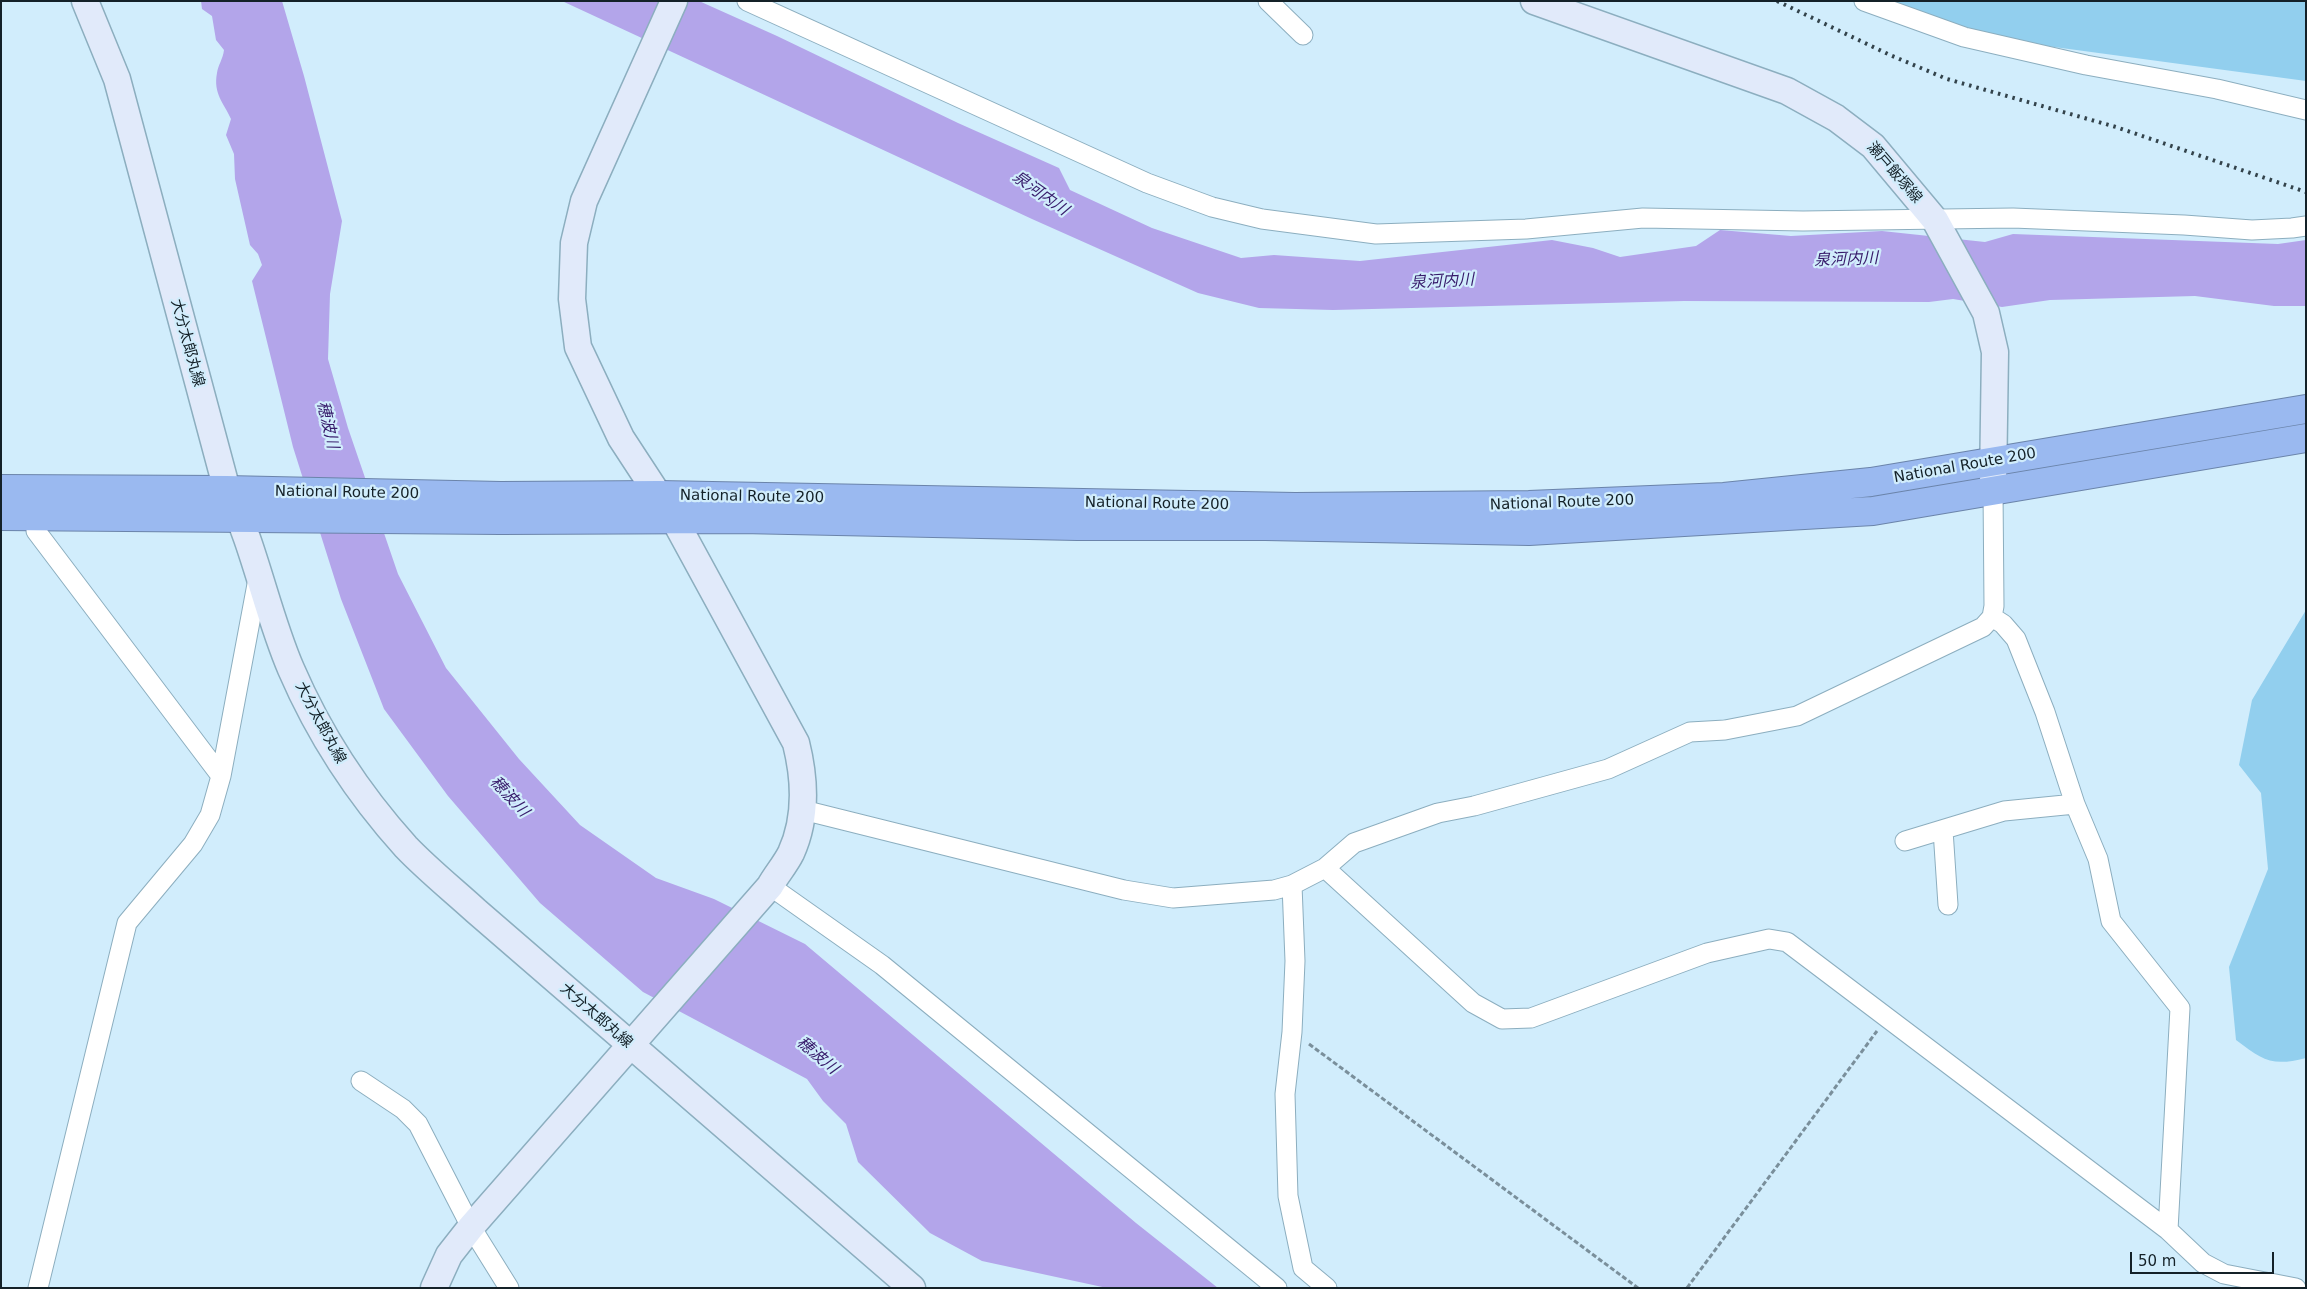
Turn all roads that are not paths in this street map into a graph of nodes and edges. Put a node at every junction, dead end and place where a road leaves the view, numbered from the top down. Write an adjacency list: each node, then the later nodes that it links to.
1 (85, 1): 15 (main road, 大分太郎丸線)
2 (674, 1): 17 (main road)
3 (747, 1): 9 (street)
4 (1268, 1): 7 (street)
5 (1534, 1): 9 (main road, 瀬戸飯塚線)
6 (1864, 1): 8 (street)
7 (1303, 35)
8 (2306, 110)
9 (1935, 220): 10 (street); 13 (main road, 瀬戸飯塚線)
10 (2306, 226)
11 (2306, 409): 13 (highway, National Route 200)
12 (2306, 438): 16 (highway, National Route 200)
13 (1993, 461): 16 (main road, 瀬戸飯塚線); 17 (highway, National Route 200)
14 (1, 489): 15 (highway, National Route 200)
15 (227, 490): 18 (highway, National Route 200)
16 (1993, 490): 21 (highway, National Route 200); 24 (street)
17 (659, 495): 19 (highway, National Route 200); 21 (main road)
18 (252, 508): 19 (highway, National Route 200); 20 (highway, National Route 200); 23 (main road, 大分太郎丸線)
19 (501, 508): 21 (highway, National Route 200)
20 (1, 516)
21 (674, 519): 27 (main road)
22 (36, 531): 25 (street)
23 (258, 579): 25 (street); 34 (main road, 大分太郎丸線)
24 (1992, 617): 26 (street); 30 (street)
25 (221, 776): 38 (street)
26 (2075, 804): 28 (street); 37 (street)
27 (803, 810): 31 (street); 32 (main road)
28 (1943, 830): 29 (street); 33 (street)
29 (1905, 842)
30 (1325, 868): 31 (street); 37 (street)
31 (1292, 885): 43 (street)
32 (770, 886): 34 (main road); 42 (street)
33 (1948, 905)
34 (636, 1040): 36 (main road); 41 (main road, 大分太郎丸線)
35 (361, 1081): 36 (street)
36 (471, 1228): 39 (main road); 40 (street)
37 (2168, 1230): 44 (street)
38 (38, 1288)
39 (434, 1288)
40 (509, 1288)
41 (912, 1288)
42 (1277, 1288)
43 (1327, 1288)
44 (2296, 1288)

